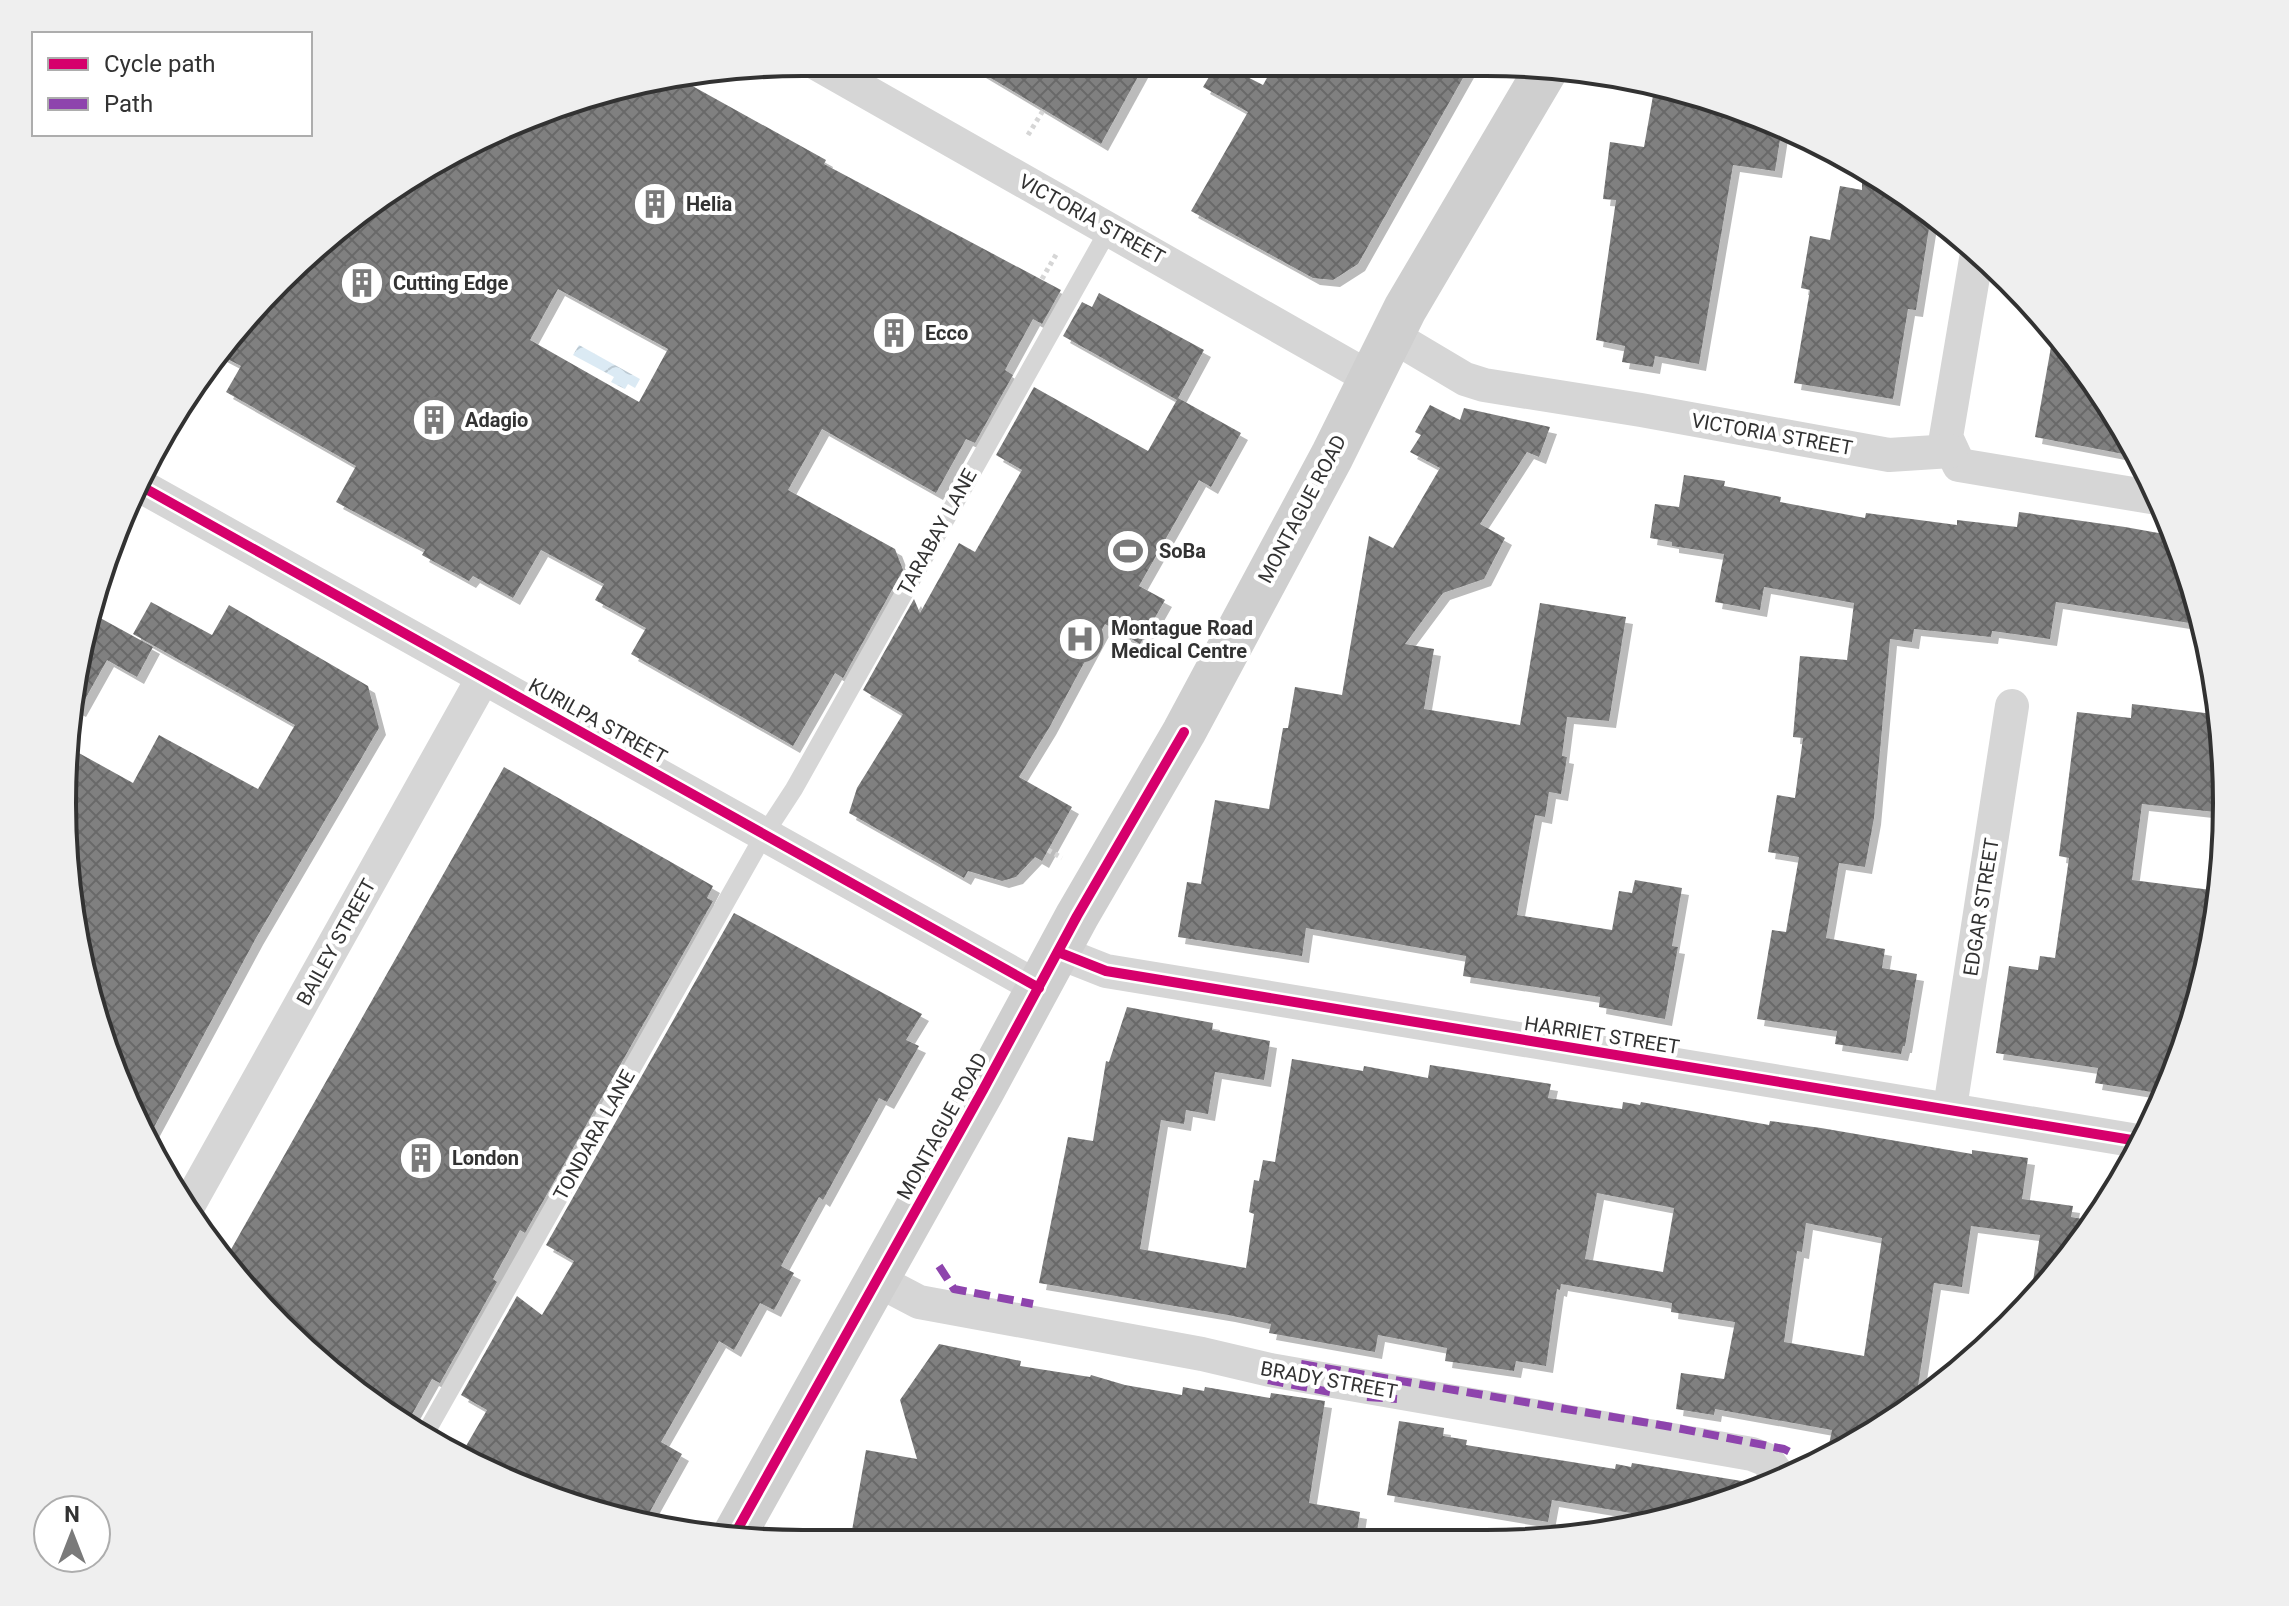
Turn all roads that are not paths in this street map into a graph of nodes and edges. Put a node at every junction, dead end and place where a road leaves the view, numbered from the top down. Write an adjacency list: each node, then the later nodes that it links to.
1 (839, 76): 3 (street, VICTORIA STREET)
2 (1541, 79): 5 (street, MONTAGUE ROAD)
3 (1109, 229): 6 (street, VICTORIA STREET); 12 (lane, TARABAY LANE)
4 (1975, 265): 7 (street)
5 (1391, 335): 6 (street, MONTAGUE ROAD); 7 (street, VICTORIA STREET)
6 (1370, 378): 13 (street, MONTAGUE ROAD)
7 (1951, 451): 9 (street)
8 (147, 490): 10 (street, KURILPA STREET)
9 (2145, 496)
10 (483, 678): 12 (street, KURILPA STREET); 16 (street, BAILEY STREET)
11 (2012, 706): 14 (street, EDGAR STREET)
12 (764, 835): 13 (street, KURILPA STREET); 18 (lane, TONDARA LANE)
13 (1049, 970): 14 (street, HARRIET STREET); 17 (street, MONTAGUE ROAD)
14 (1950, 1108): 15 (street, HARRIET STREET)
15 (2130, 1140)
16 (193, 1197)
17 (877, 1280): 19 (street, BRADY STREET); 20 (street, MONTAGUE ROAD)
18 (429, 1427)
19 (1775, 1470)
20 (739, 1527)

